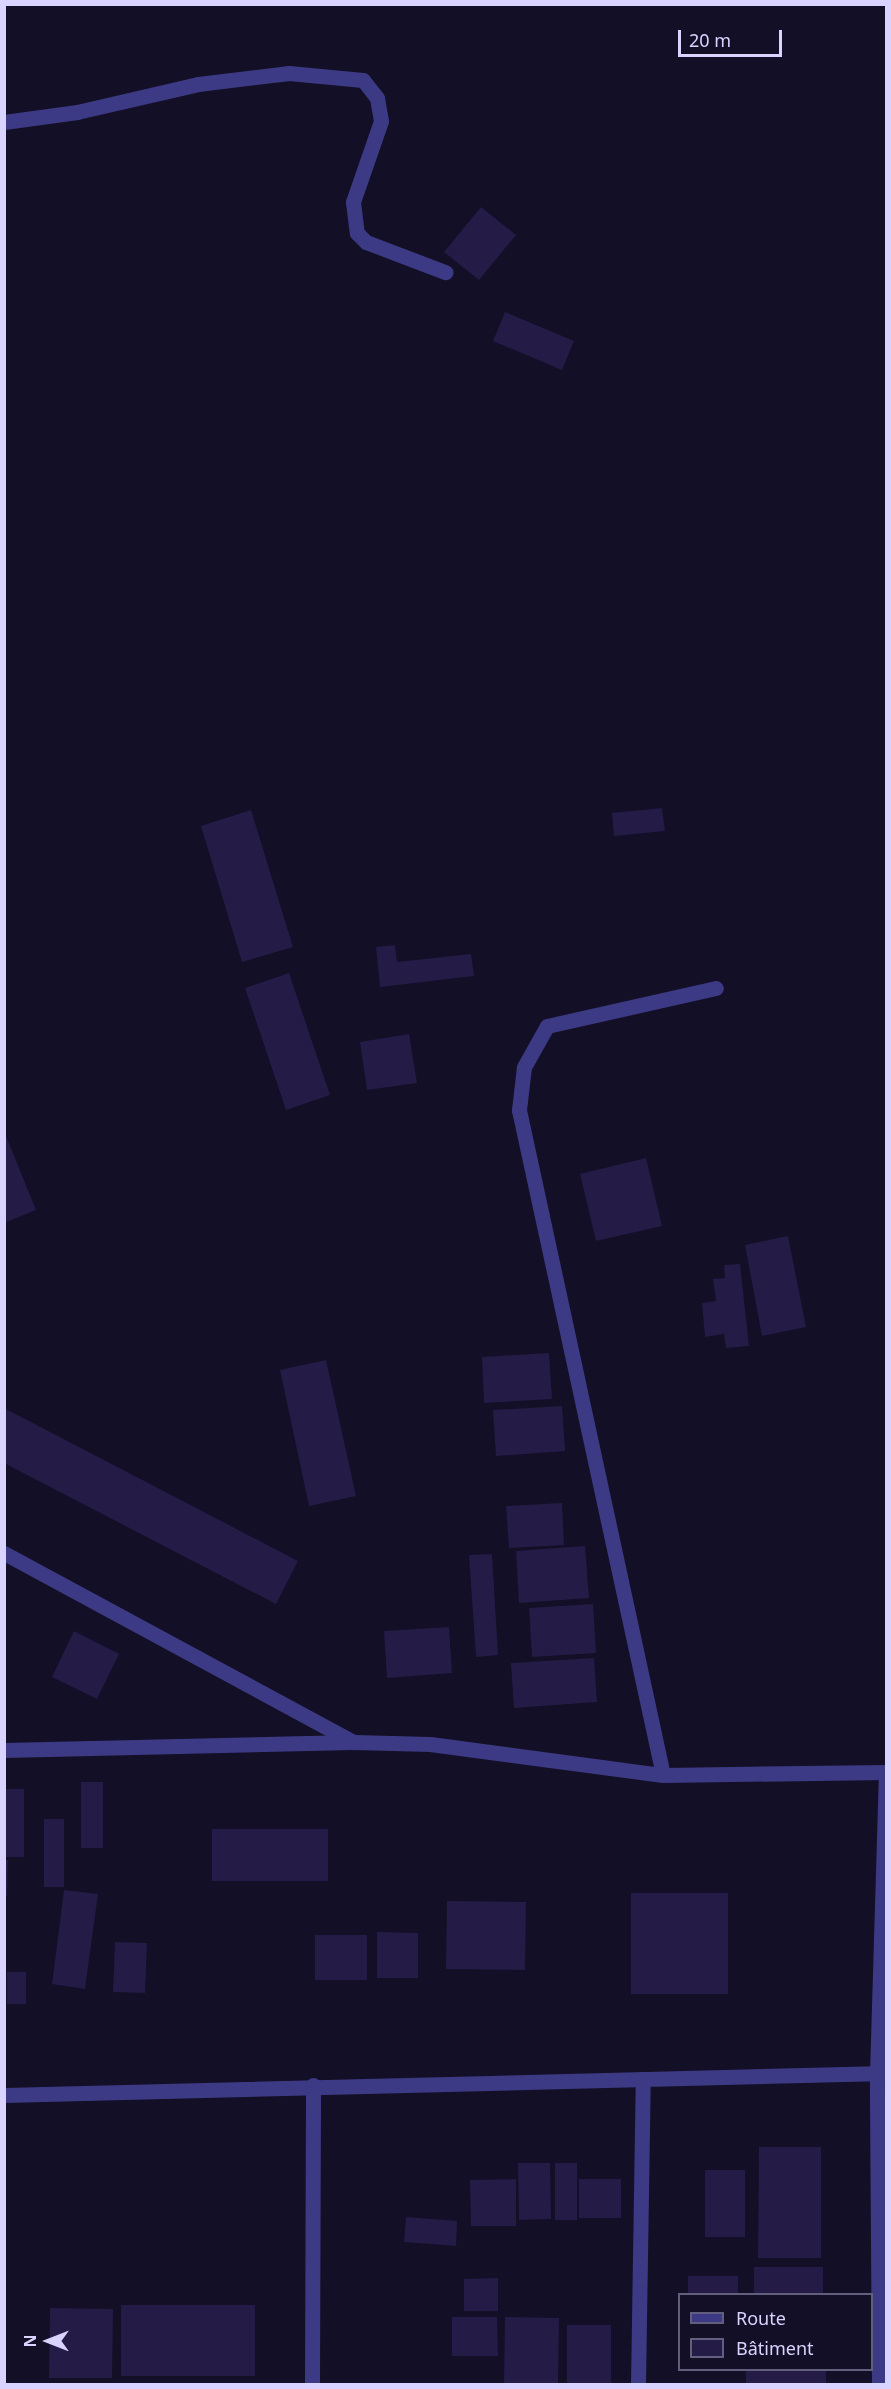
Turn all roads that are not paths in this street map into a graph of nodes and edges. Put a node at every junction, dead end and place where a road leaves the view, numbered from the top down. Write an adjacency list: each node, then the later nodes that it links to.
1 (4, 122): 2 (street)
2 (445, 272)
3 (716, 988): 8 (street)
4 (4, 1553): 5 (street)
5 (354, 1742): 6 (street); 8 (street)
6 (4, 1750)
7 (886, 1772): 8 (street); 9 (street)
8 (663, 1775)
9 (882, 2073): 10 (street); 13 (street)
10 (643, 2079): 11 (street); 15 (street)
11 (313, 2085): 12 (street); 14 (street)
12 (4, 2095)
13 (883, 2350): 16 (street)
14 (312, 2385)
15 (638, 2385)
16 (879, 2385)

